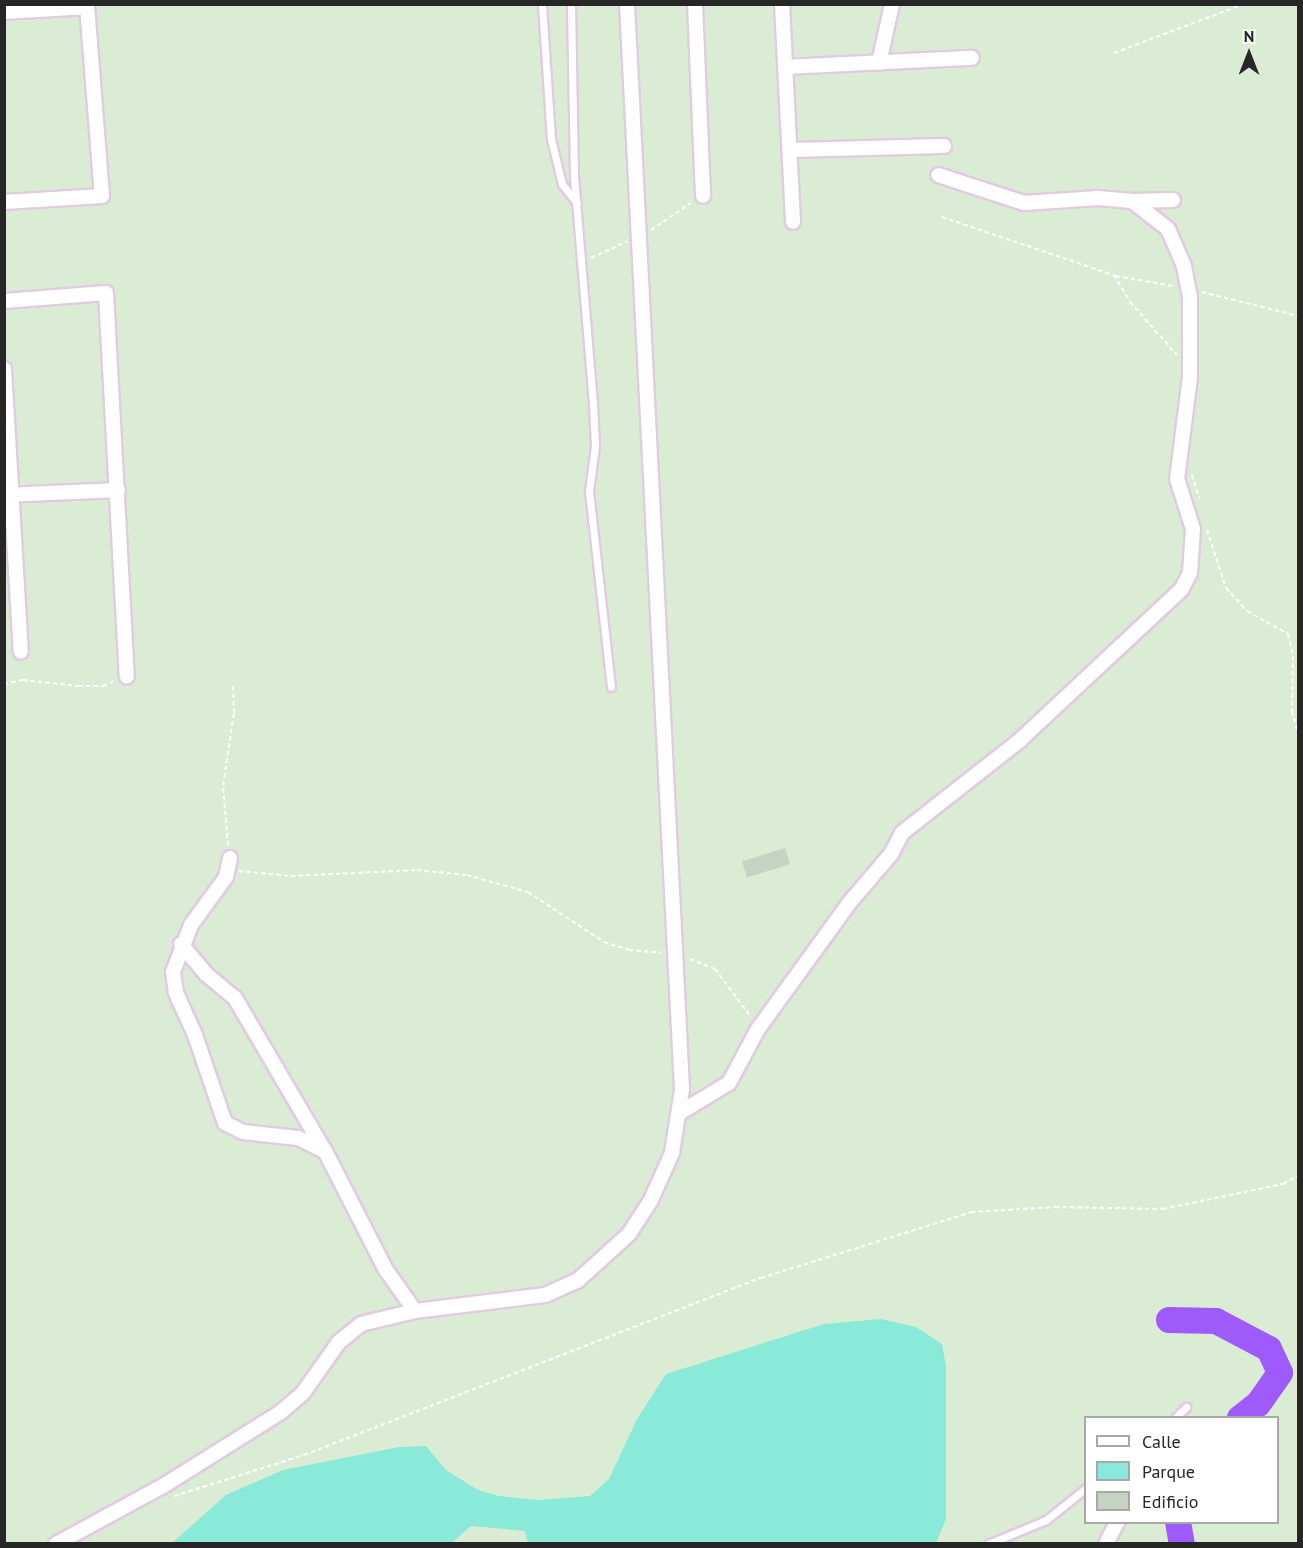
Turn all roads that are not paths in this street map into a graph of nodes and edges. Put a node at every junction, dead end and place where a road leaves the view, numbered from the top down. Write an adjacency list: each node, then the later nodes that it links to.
1 (542, 4): 19 (lane)
2 (571, 4): 19 (lane)
3 (627, 4): 30 (street)
4 (695, 4): 15 (street)
5 (782, 4): 11 (street)
6 (892, 4): 10 (street)
7 (87, 6): 8 (street); 18 (street)
8 (4, 12)
9 (972, 58): 10 (street)
10 (879, 63): 11 (street)
11 (786, 67): 13 (street)
12 (944, 146): 13 (street)
13 (790, 150): 20 (street)
14 (938, 175): 17 (street)
15 (703, 195)
16 (1173, 200): 17 (street)
17 (1132, 201): 30 (street)
18 (4, 202)
19 (577, 203): 27 (lane)
20 (794, 222)
21 (4, 301): 23 (street)
22 (4, 369): 24 (street)
23 (118, 490): 24 (street); 26 (street)
24 (8, 495): 25 (street)
25 (21, 651)
26 (127, 676)
27 (611, 687)
28 (229, 863): 29 (street)
29 (181, 944): 31 (street); 31 (street)
30 (681, 1112): 32 (street)
31 (325, 1152): 32 (street)
32 (415, 1311): 37 (street)
33 (1186, 1407): 34 (lane)
34 (1177, 1416)
35 (1084, 1490): 38 (lane)
36 (1116, 1524): 39 (street)
37 (56, 1544)
38 (988, 1544)
39 (1106, 1544)

